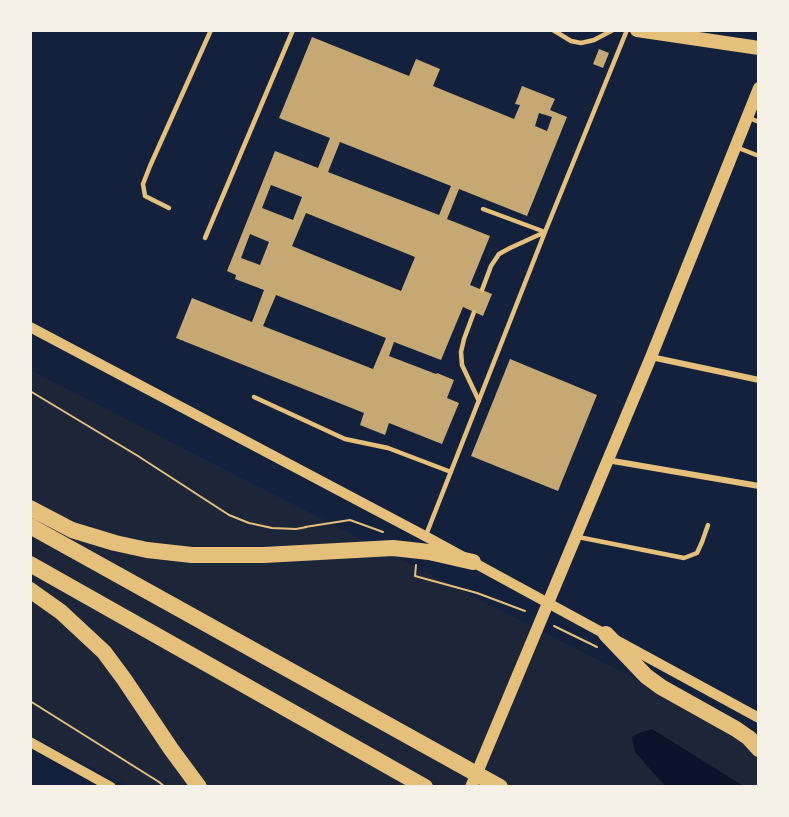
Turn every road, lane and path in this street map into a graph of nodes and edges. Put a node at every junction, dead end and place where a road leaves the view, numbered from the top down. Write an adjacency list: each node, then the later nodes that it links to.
1 (211, 30): 12 (lane)
2 (293, 30): 15 (lane)
3 (553, 30): 4 (lane)
4 (613, 30)
5 (627, 30): 14 (lane)
6 (637, 30): 7 (main road)
7 (759, 48)
8 (759, 88): 9 (main road)
9 (753, 119): 10 (main road)
10 (736, 147): 11 (lane); 19 (main road)
11 (759, 156)
12 (169, 208)
13 (483, 209): 14 (lane)
14 (545, 232): 16 (lane); 23 (lane)
15 (205, 238)
16 (482, 290)
17 (474, 312): 23 (lane)
18 (30, 327): 31 (street)
19 (651, 357): 20 (street); 24 (main road)
20 (759, 380)
21 (30, 391): 30 (path)
22 (254, 397): 25 (lane)
23 (479, 401): 25 (lane)
24 (608, 460): 26 (street); 32 (main road)
25 (451, 472): 31 (lane)
26 (759, 486)
27 (30, 508): 33 (highway)
28 (708, 525): 32 (lane)
29 (30, 526): 49 (highway)
30 (383, 532)
31 (425, 536): 34 (street)
32 (576, 536): 37 (main road)
33 (417, 551): 34 (highway); 38 (path)
34 (473, 562): 37 (street)
35 (30, 564): 47 (highway)
36 (30, 590): 46 (highway)
37 (548, 602): 39 (street); 48 (main road)
38 (525, 611)
39 (606, 634): 41 (street); 43 (highway)
40 (30, 701): 45 (path)
41 (759, 718)
42 (30, 742): 44 (street)
43 (759, 749)
44 (111, 787)
45 (165, 787)
46 (199, 787)
47 (425, 787)
48 (471, 787)
49 (500, 787)

